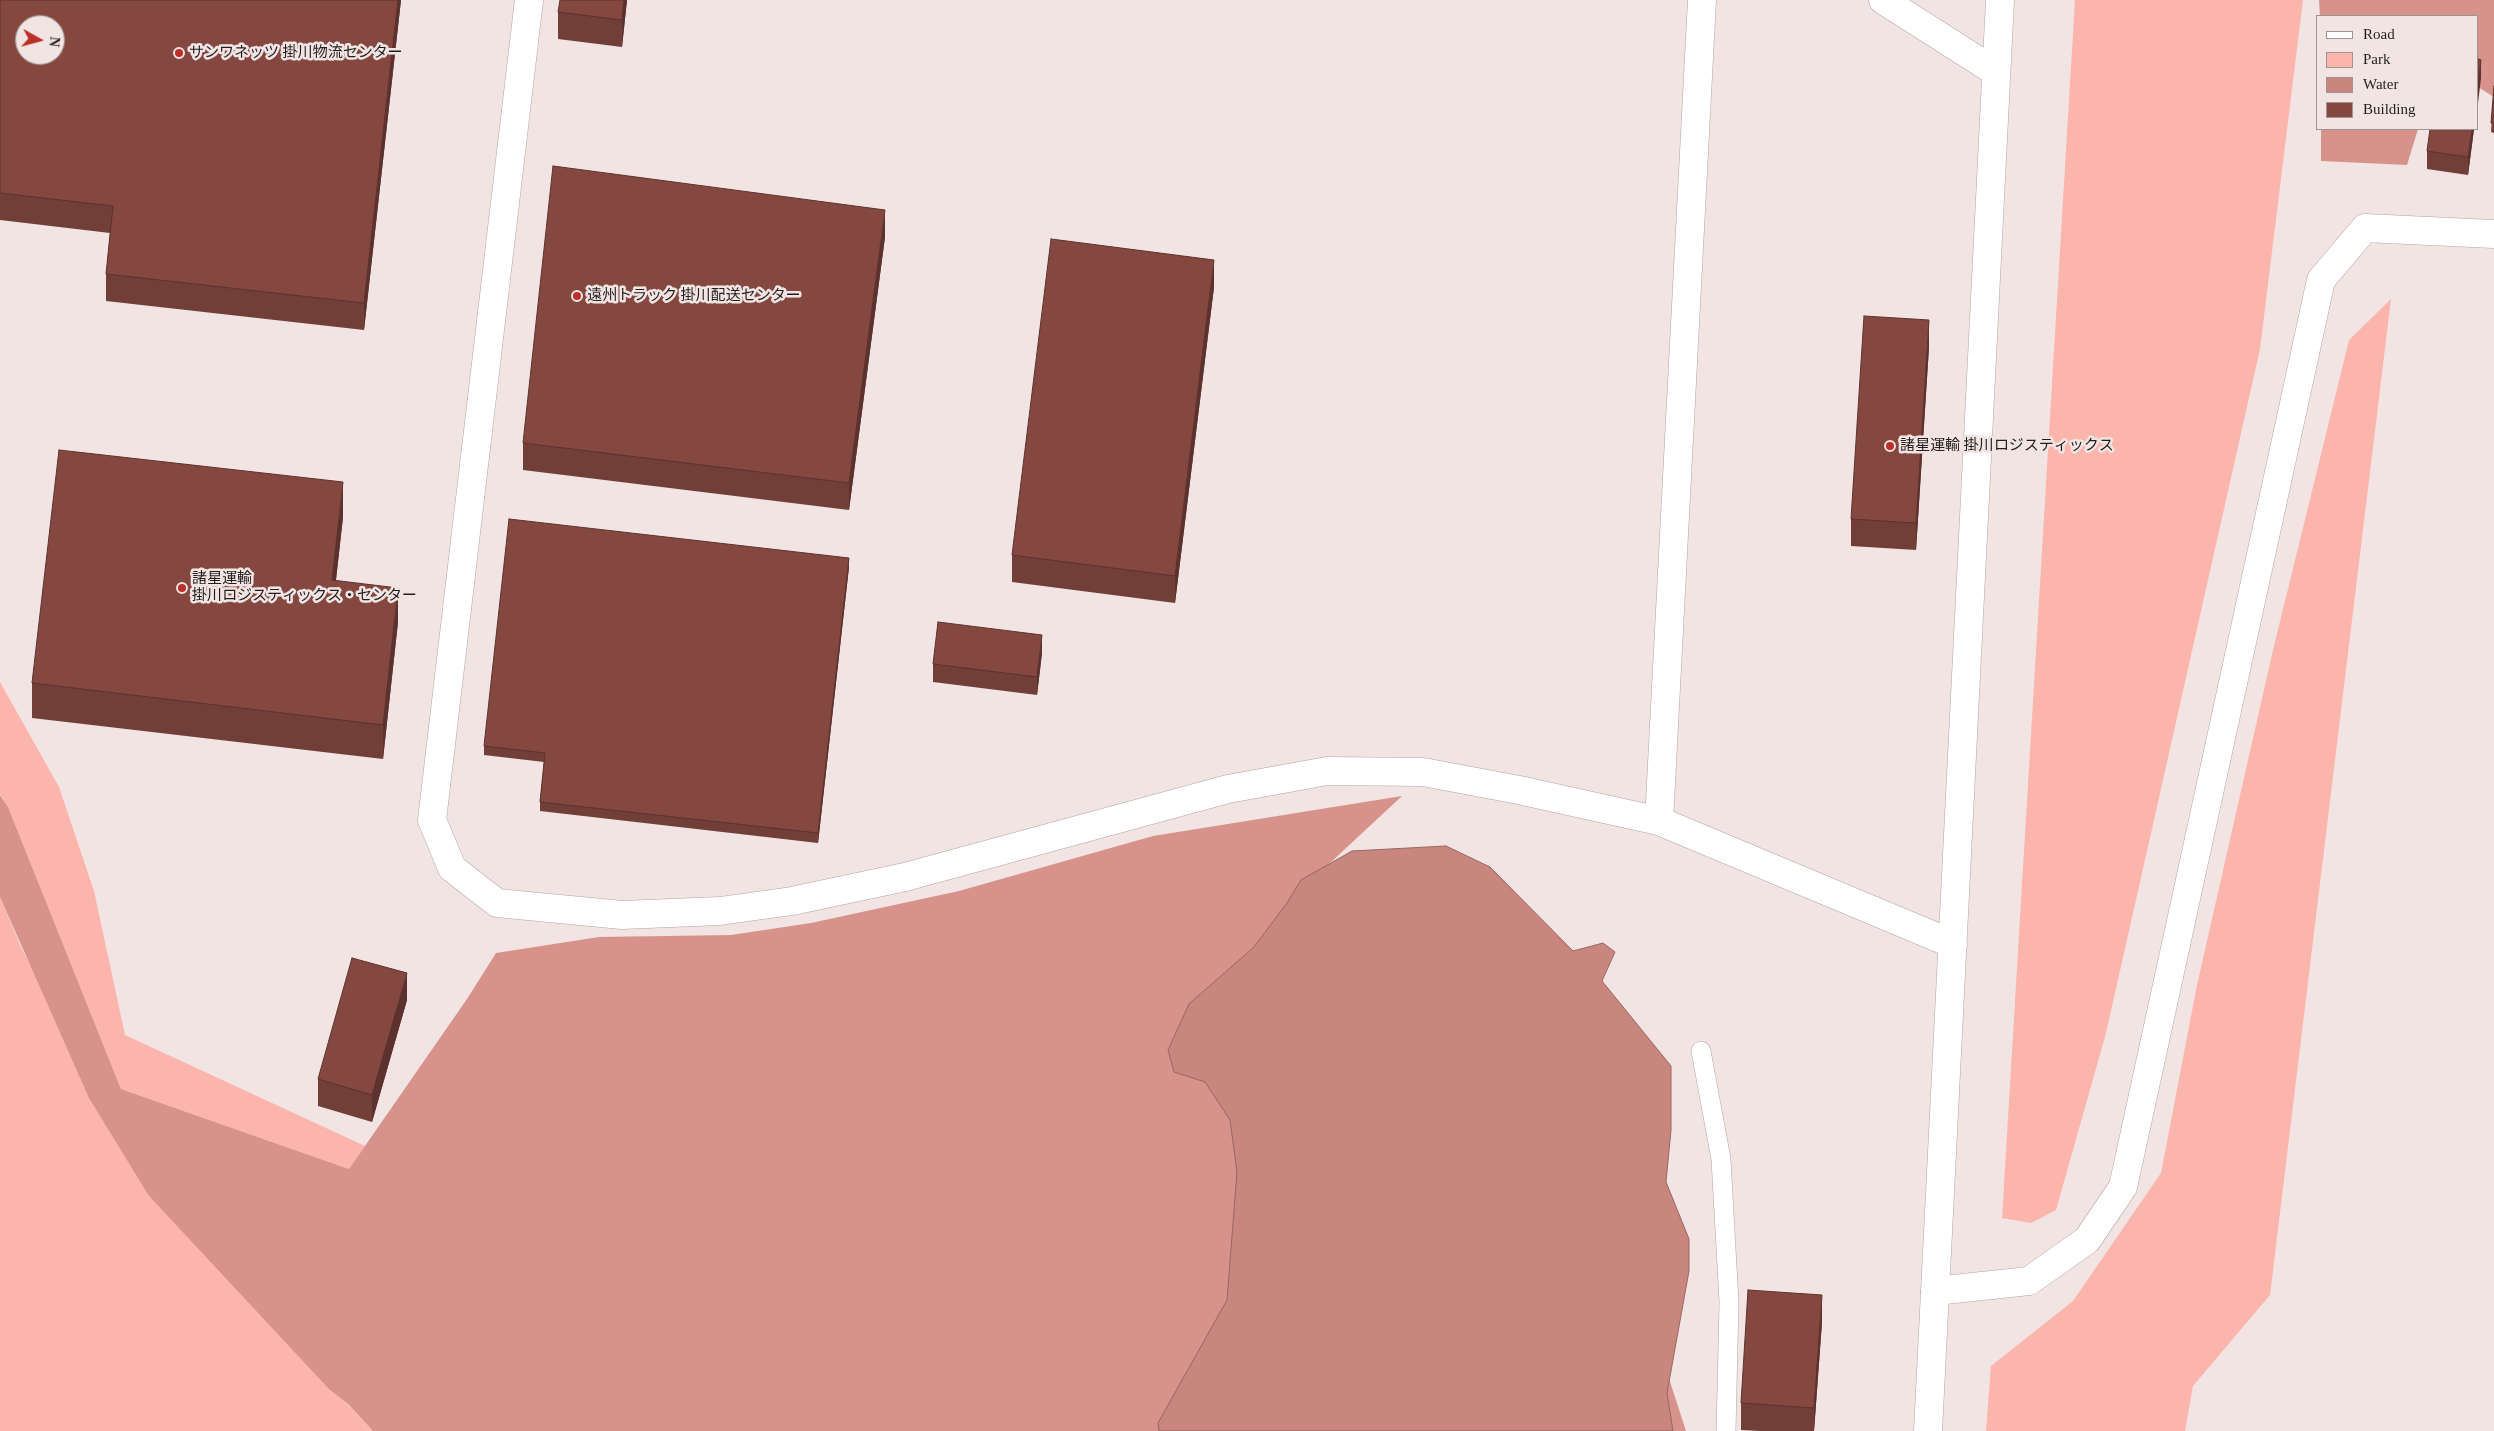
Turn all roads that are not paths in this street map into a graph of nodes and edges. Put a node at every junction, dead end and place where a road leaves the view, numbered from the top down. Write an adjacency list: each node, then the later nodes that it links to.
1 (529, 0): 7 (street)
2 (1702, 0): 7 (street)
3 (1883, 0): 5 (street)
4 (2000, 0): 5 (street)
5 (1996, 72): 8 (street)
6 (2494, 234): 10 (street)
7 (1659, 821): 8 (street)
8 (1953, 944): 10 (street)
9 (1701, 1050): 11 (lane)
10 (1935, 1291): 12 (street)
11 (1726, 1431)
12 (1928, 1431)

